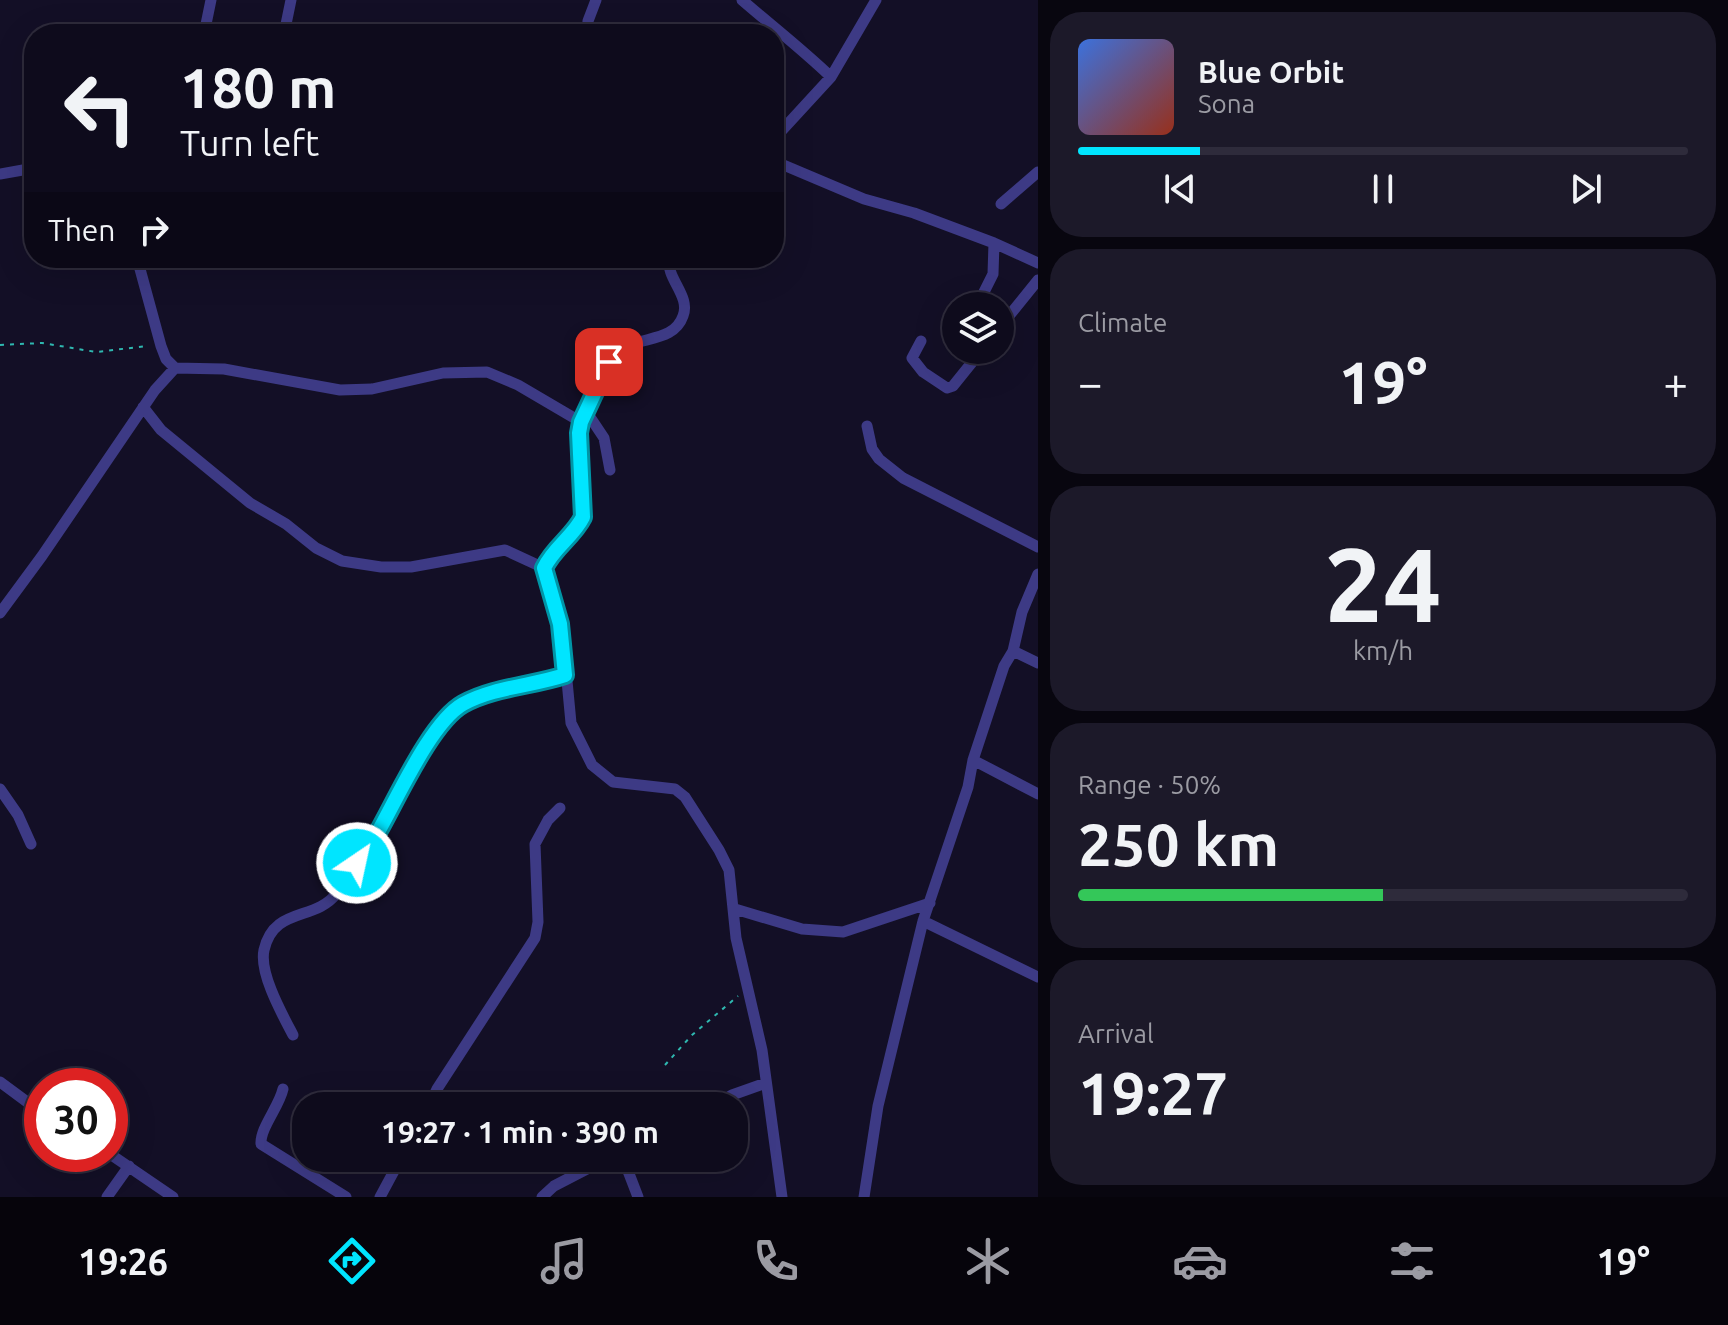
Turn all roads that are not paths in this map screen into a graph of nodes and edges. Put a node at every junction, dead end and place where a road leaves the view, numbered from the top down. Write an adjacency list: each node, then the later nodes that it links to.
1 (211, 0): 6 (street)
2 (291, 0): 7 (street)
3 (596, 0): 8 (street)
4 (742, 0): 9 (street)
5 (876, 0): 11 (street)
6 (206, 24)
7 (286, 24)
8 (588, 24)
9 (769, 24)
10 (784, 35): 11 (street)
11 (831, 77): 12 (street)
12 (784, 128)
13 (784, 165): 18 (street)
14 (24, 170): 16 (street)
15 (1038, 172): 17 (street)
16 (0, 174)
17 (1001, 204)
18 (994, 243): 19 (street); 23 (street)
19 (1038, 263)
20 (140, 268): 27 (street)
21 (670, 268): 29 (street)
22 (1038, 280): 24 (street)
23 (984, 292)
24 (1014, 310)
25 (921, 341): 26 (street)
26 (971, 364)
27 (175, 368): 28 (street); 29 (street)
28 (143, 407): 33 (street); 35 (street)
29 (584, 417): 31 (street); 33 (street)
30 (867, 426): 32 (street)
31 (610, 470)
32 (1038, 547)
33 (544, 568): 38 (street)
34 (1038, 574): 36 (street)
35 (0, 613)
36 (1013, 651): 37 (street); 39 (street)
37 (1038, 663)
38 (565, 675): 45 (street); 48 (street)
39 (973, 760): 40 (street); 44 (street)
40 (1038, 794)
41 (2, 796): 43 (street)
42 (560, 808): 52 (street)
43 (31, 844)
44 (930, 903): 45 (street); 46 (street)
45 (735, 909): 50 (street)
46 (923, 921): 47 (street); 66 (street)
47 (1038, 977)
48 (293, 1035)
49 (0, 1082): 54 (street)
50 (766, 1083): 53 (street); 65 (street)
51 (283, 1089): 61 (street)
52 (436, 1092)
53 (740, 1092)
54 (24, 1100)
55 (129, 1166): 59 (street); 60 (street)
56 (393, 1172): 62 (street)
57 (581, 1172): 63 (street)
58 (628, 1172): 64 (street)
59 (107, 1197)
60 (173, 1197)
61 (346, 1197)
62 (380, 1197)
63 (542, 1197)
64 (638, 1197)
65 (782, 1197)
66 (864, 1197)

